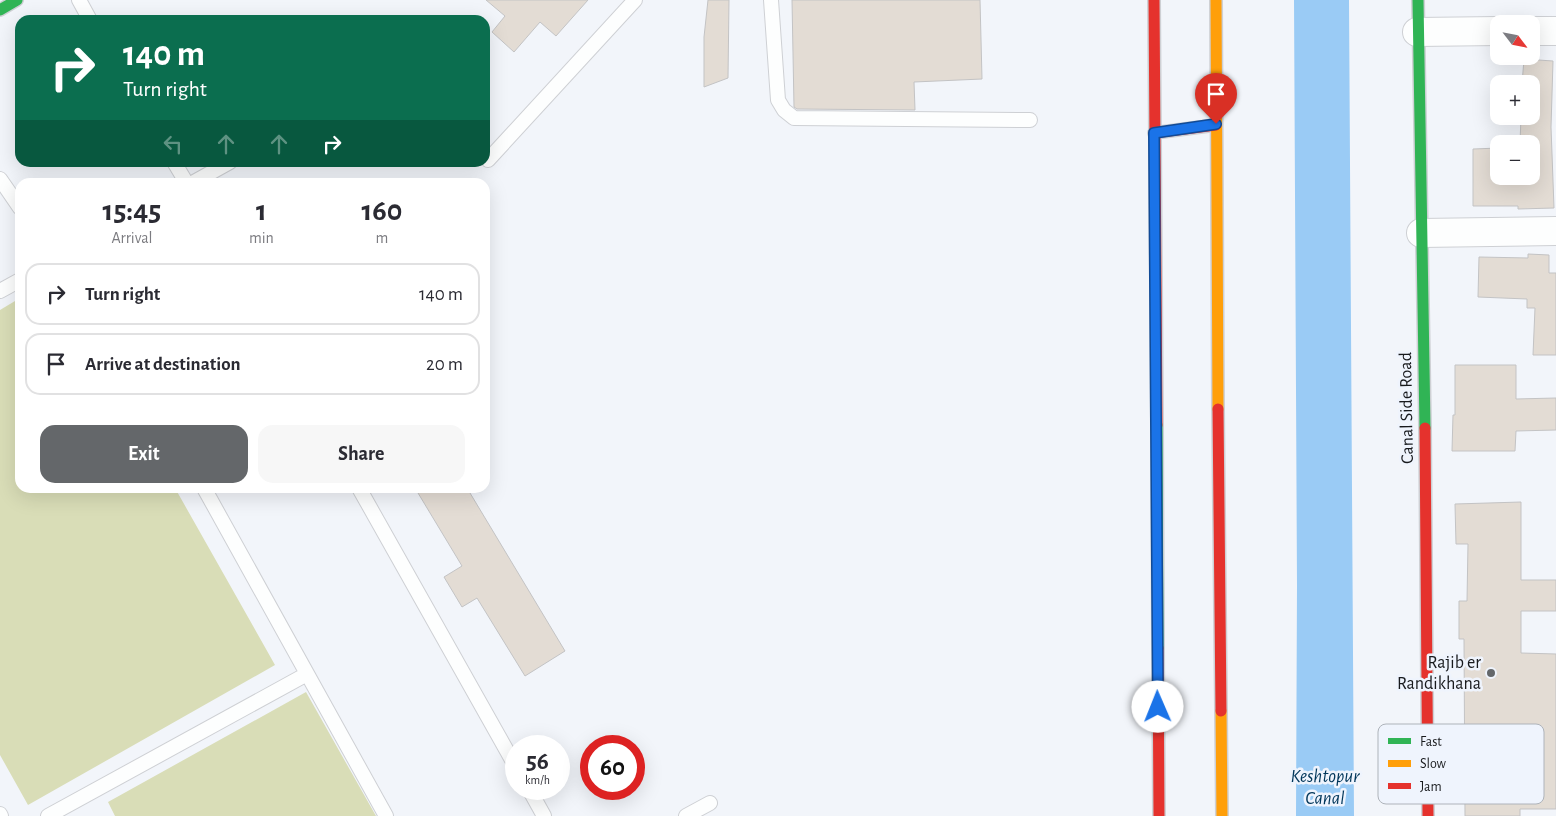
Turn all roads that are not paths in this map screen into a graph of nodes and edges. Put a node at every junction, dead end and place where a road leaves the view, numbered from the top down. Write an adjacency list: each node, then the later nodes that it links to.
1 (17, 0): 8 (main road)
2 (78, 0): 9 (lane)
3 (635, 0): 17 (lane)
4 (771, 0): 14 (lane)
5 (1154, 0): 16 (main road)
6 (1216, 0): 15 (main road)
7 (1418, 0): 13 (main road, Canal Side Road)
8 (0, 10)
9 (87, 15)
10 (1490, 31): 13 (street)
11 (1540, 31): 12 (street)
12 (1556, 31)
13 (1418, 32): 25 (main road, Canal Side Road)
14 (1030, 120)
15 (1216, 124): 16 (main road); 40 (main road)
16 (1154, 133): 39 (main road)
17 (490, 158)
18 (177, 167): 20 (lane)
19 (221, 167): 21 (lane)
20 (184, 178)
21 (201, 178)
22 (0, 179): 23 (lane)
23 (15, 201)
24 (1556, 231): 25 (street)
25 (1421, 233): 31 (main road, Canal Side Road)
26 (15, 283): 27 (lane)
27 (0, 291)
28 (207, 493): 30 (lane)
29 (361, 493): 32 (lane)
30 (307, 674): 35 (lane); 36 (lane)
31 (1428, 724)
32 (505, 748)
33 (535, 800): 37 (lane)
34 (710, 803): 38 (lane)
35 (48, 816)
36 (386, 816)
37 (544, 816)
38 (686, 816)
39 (1159, 816)
40 (1222, 816)

